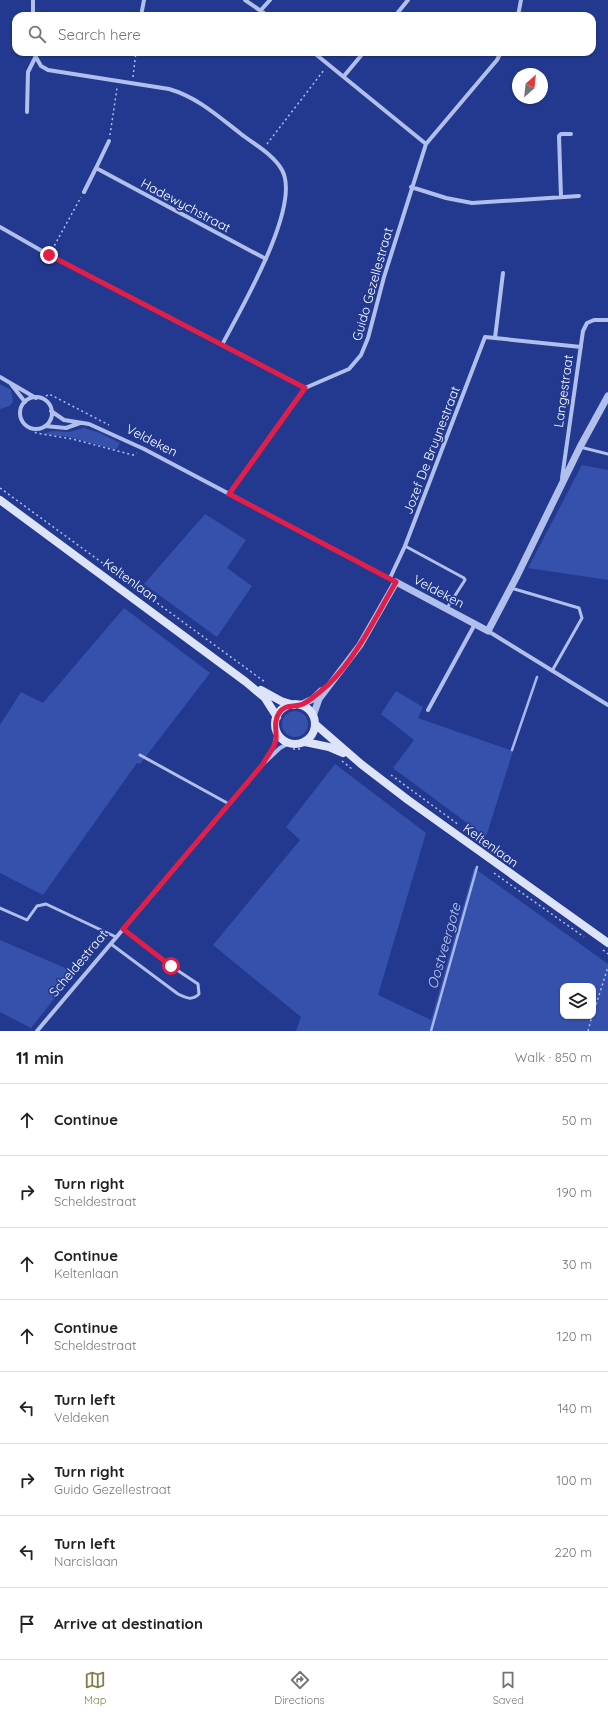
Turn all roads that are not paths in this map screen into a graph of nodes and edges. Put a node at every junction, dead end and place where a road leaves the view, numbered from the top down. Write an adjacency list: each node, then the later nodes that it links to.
1 (33, 0): 8 (street)
2 (144, 0): 9 (street)
3 (245, 0): 7 (street)
4 (270, 0): 7 (street)
5 (408, 0): 11 (street)
6 (521, 0): 12 (street)
7 (261, 10): 10 (street)
8 (33, 12)
9 (142, 12)
10 (263, 12)
11 (398, 12)
12 (519, 12)
13 (319, 56): 17 (street)
14 (361, 56): 17 (street)
15 (499, 56): 21 (street, Guido Gezellestraat)
16 (35, 58): 18 (street); 28 (street)
17 (344, 76): 21 (street)
18 (27, 112)
19 (572, 134): 26 (street)
20 (109, 141): 22 (street)
21 (426, 144): 23 (street, Guido Gezellestraat)
22 (96, 168): 24 (street); 28 (street, Hadewychstraat)
23 (412, 187): 26 (street); 36 (street, Guido Gezellestraat)
24 (84, 192)
25 (579, 196): 26 (street)
26 (561, 197)
27 (0, 227): 32 (street)
28 (266, 259): 32 (street)
29 (503, 273): 31 (street)
30 (608, 320): 33 (street, Langestraat)
31 (495, 338): 33 (street); 48 (street, Jozef De Bruynestraat)
32 (222, 344): 36 (street)
33 (581, 347): 45 (street, Langestraat)
34 (0, 376): 35 (street)
35 (10, 382): 38 (street); 39 (street)
36 (305, 388): 46 (street)
37 (608, 396): 43 (street, Langestraat)
38 (37, 398): 39 (street); 40 (street, Veldeken)
39 (25, 402): 42 (street)
40 (51, 411): 41 (street, Veldeken); 42 (street)
41 (82, 422): 42 (street); 46 (street, Veldeken)
42 (45, 426)
43 (580, 447): 44 (lane); 45 (street, Langestraat)
44 (608, 454)
45 (561, 484): 50 (street, Langestraat)
46 (229, 494): 49 (street, Veldeken)
47 (0, 500): 55 (main road, Keltenlaan)
48 (405, 546): 49 (street, Jozef De Bruynestraat); 51 (lane)
49 (393, 580): 51 (street, Veldeken); 56 (street)
50 (511, 588): 53 (street, Langestraat); 54 (lane)
51 (446, 608): 52 (street, Veldeken)
52 (475, 624): 53 (street, Veldeken); 59 (street)
53 (488, 631): 54 (street, Veldeken)
54 (552, 671): 58 (street, Veldeken)
55 (246, 682): 57 (main road, Keltenlaan); 61 (main road, Keltenlaan)
56 (330, 683): 57 (street); 60 (street)
57 (297, 705): 60 (main road, Keltenlaan); 61 (main road)
58 (608, 705)
59 (428, 710)
60 (313, 716): 62 (main road)
61 (277, 717): 63 (main road)
62 (315, 724): 64 (main road); 68 (main road, Keltenlaan)
63 (277, 732): 65 (main road); 67 (street, Scheldestraat)
64 (309, 742): 65 (main road, Keltenlaan); 68 (main road, Keltenlaan)
65 (286, 744): 67 (street, Scheldestraat)
66 (140, 755): 69 (lane)
67 (263, 764): 69 (street, Scheldestraat)
68 (361, 764): 73 (main road, Keltenlaan)
69 (229, 804): 71 (street, Scheldestraat)
70 (0, 908): 72 (lane)
71 (123, 929): 72 (street, Scheldestraat); 74 (lane)
72 (116, 937): 74 (street, Scheldestraat)
73 (608, 943)
74 (110, 944): 75 (street, Scheldestraat)
75 (37, 1031)

